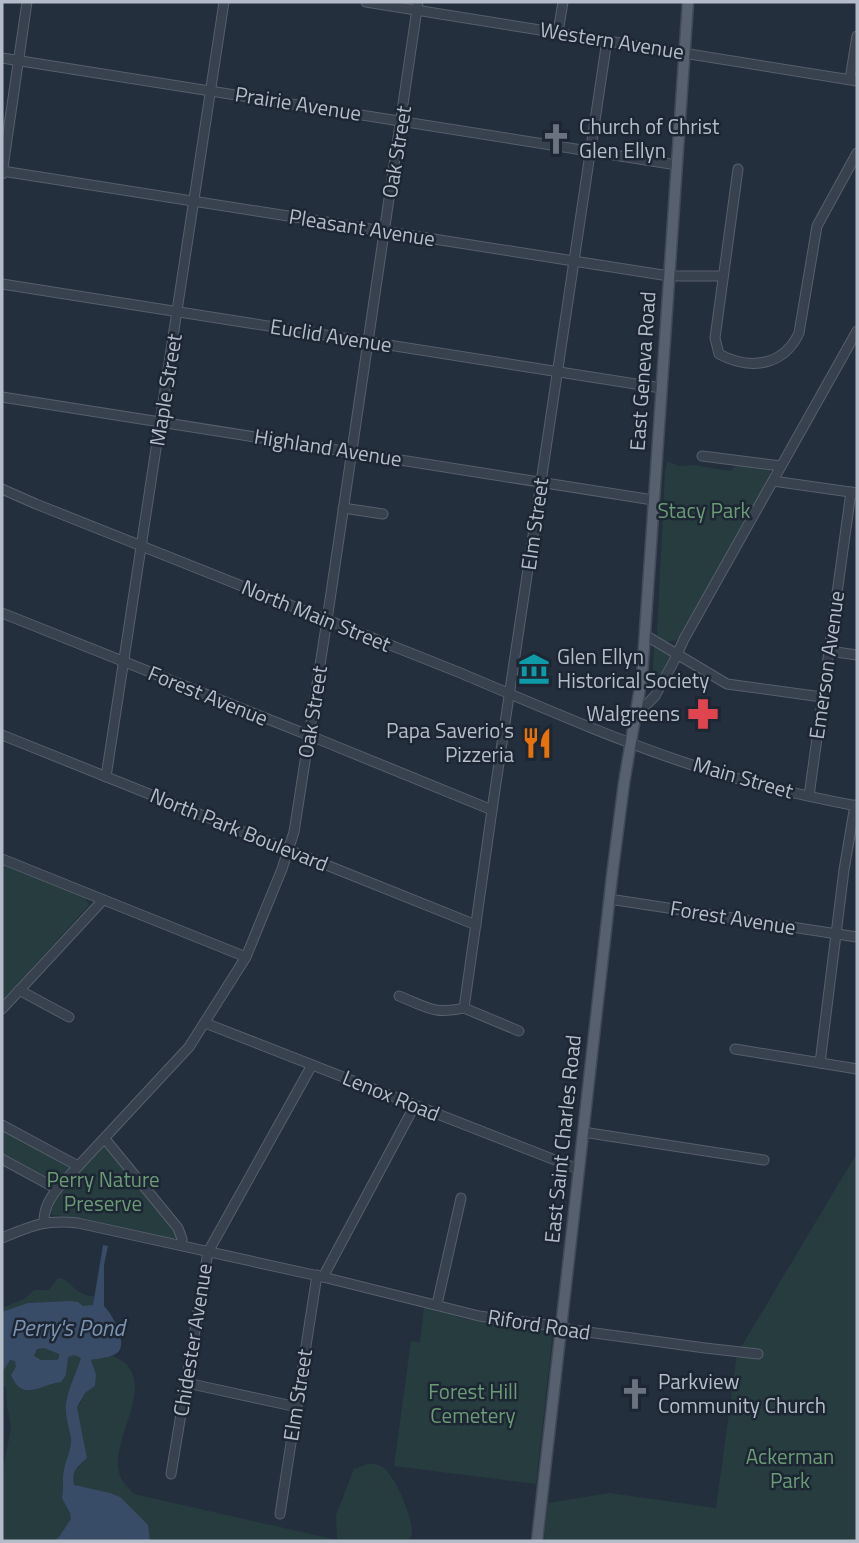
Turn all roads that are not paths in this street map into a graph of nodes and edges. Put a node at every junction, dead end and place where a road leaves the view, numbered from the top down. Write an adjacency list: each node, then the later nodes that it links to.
1 (27, 2): 12 (street)
2 (224, 2): 14 (street, Maple Street)
3 (366, 2): 6 (street, Western Avenue)
4 (563, 2): 7 (street)
5 (688, 2): 10 (main road, East Geneva Road)
6 (418, 6): 7 (street, Western Avenue); 15 (street, Oak Street)
7 (558, 32): 9 (street, Western Avenue)
8 (857, 36): 13 (street)
9 (607, 40): 10 (street, Western Avenue); 16 (street, Elm Street)
10 (684, 53): 13 (street, Western Avenue); 18 (main road, East Geneva Road)
11 (2, 58): 12 (street, Prairie Avenue)
12 (19, 60): 14 (street, Prairie Avenue); 20 (street)
13 (854, 80)
14 (211, 90): 15 (street, Prairie Avenue); 21 (street, Maple Street)
15 (402, 121): 16 (street, Prairie Avenue); 22 (street, Oak Street)
16 (591, 151): 18 (street, Prairie Avenue); 23 (street, Elm Street)
17 (857, 153): 25 (street)
18 (677, 165): 24 (main road, East Geneva Road)
19 (738, 169): 25 (street)
20 (2, 172): 21 (street, Pleasant Avenue)
21 (194, 201): 22 (street, Pleasant Avenue); 27 (street, Maple Street)
22 (385, 231): 23 (street, Pleasant Avenue); 29 (street, Oak Street)
23 (574, 261): 24 (street, Pleasant Avenue); 30 (street, Elm Street)
24 (669, 276): 25 (street, Pleasant Avenue); 31 (main road, East Geneva Road)
25 (723, 276)
26 (2, 284): 27 (street, Euclid Avenue)
27 (178, 312): 29 (street, Euclid Avenue); 33 (street, Maple Street)
28 (857, 331): 36 (street)
29 (368, 342): 30 (street, Euclid Avenue); 34 (street, Oak Street)
30 (558, 372): 31 (street, Euclid Avenue); 37 (street, Elm Street)
31 (661, 388): 41 (main road, East Geneva Road)
32 (2, 397): 33 (street, Highland Avenue)
33 (161, 422): 34 (street, Highland Avenue); 44 (street, Maple Street)
34 (352, 452): 37 (street, Highland Avenue); 42 (street, Oak Street)
35 (702, 456): 36 (street)
36 (781, 466): 38 (street)
37 (541, 481): 41 (street, Highland Avenue); 52 (street, Elm Street)
38 (772, 481): 40 (street); 49 (street)
39 (2, 489): 44 (street, North Main Street)
40 (854, 492): 48 (street, Emerson Avenue)
41 (653, 500): 47 (main road, East Geneva Road)
42 (343, 508): 43 (street); 46 (street, Oak Street)
43 (383, 514)
44 (142, 547): 46 (street, North Main Street); 51 (street, Maple Street)
45 (2, 613): 51 (street, Forest Avenue)
46 (327, 620): 52 (street, North Main Street); 56 (street, Oak Street)
47 (645, 635): 49 (street); 54 (main road, East Geneva Road)
48 (829, 651): 50 (street); 53 (street, Emerson Avenue)
49 (677, 654): 53 (street); 54 (street)
50 (857, 655)
51 (124, 662): 56 (street, Forest Avenue); 58 (street, Maple Street)
52 (510, 694): 57 (street, North Main Street); 61 (street, Elm Street)
53 (822, 697): 59 (street, Emerson Avenue)
54 (636, 715): 57 (main road, East Geneva Road)
55 (2, 735): 58 (street, North Park Boulevard)
56 (309, 736): 61 (street, Forest Avenue); 62 (street, Oak Street)
57 (631, 742): 59 (street, Main Street); 64 (main road, East Saint Charles Road)
58 (106, 777): 62 (street, North Park Boulevard)
59 (809, 796): 60 (street, Main Street)
60 (856, 806): 67 (street)
61 (492, 810): 66 (street, Elm Street)
62 (288, 850): 66 (street, North Park Boulevard); 69 (street, Oak Street)
63 (2, 859): 65 (street)
64 (609, 899): 67 (street, Forest Avenue); 83 (main road, East Saint Charles Road)
65 (103, 900): 69 (street); 70 (street)
66 (475, 925): 72 (street, Elm Street)
67 (836, 934): 68 (street, Forest Avenue); 78 (street)
68 (857, 937)
69 (246, 957): 75 (street, Oak Street)
70 (19, 990): 73 (street); 74 (street)
71 (399, 996): 72 (street)
72 (464, 1008): 76 (street)
73 (2, 1009)
74 (69, 1017)
75 (205, 1023): 79 (street, Lenox Road); 84 (street, Oak Street)
76 (519, 1031)
77 (735, 1049): 78 (street)
78 (820, 1063): 80 (street)
79 (312, 1065): 81 (street, Lenox Road); 94 (street, Chidester Avenue)
80 (857, 1069)
81 (415, 1105): 88 (street, Lenox Road); 95 (street, Elm Street)
82 (2, 1125): 87 (street)
83 (583, 1132): 86 (street); 88 (main road, East Saint Charles Road)
84 (105, 1139): 87 (street, Oak Street); 93 (street)
85 (2, 1159): 89 (street)
86 (764, 1160)
87 (78, 1166): 89 (street, Oak Street)
88 (578, 1169): 97 (main road, East Saint Charles Road)
89 (57, 1189): 91 (street, Oak Street)
90 (461, 1198): 96 (street)
91 (44, 1222): 92 (street); 93 (street)
92 (2, 1238)
93 (181, 1245): 94 (street)
94 (208, 1252): 95 (street, Riford Road); 99 (street, Chidester Avenue)
95 (320, 1276): 96 (street, Riford Road); 100 (street, Elm Street)
96 (437, 1304): 97 (street, Riford Road)
97 (561, 1328): 98 (street, Riford Road); 103 (main road, East Saint Charles Road)
98 (758, 1353)
99 (187, 1383): 100 (street); 101 (street, Chidester Avenue)
100 (297, 1407): 102 (street, Elm Street)
101 (171, 1474)
102 (280, 1514)
103 (537, 1541)

